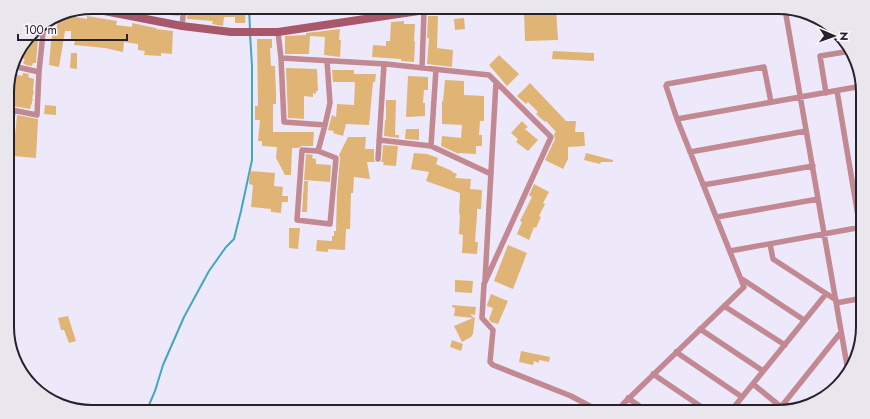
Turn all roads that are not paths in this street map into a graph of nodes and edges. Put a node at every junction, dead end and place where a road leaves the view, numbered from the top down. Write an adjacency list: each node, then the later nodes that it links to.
1 (120, 14): 7 (main road)
2 (183, 14): 7 (street)
3 (402, 14): 6 (main road)
4 (424, 14): 15 (street)
5 (786, 15): 22 (street)
6 (380, 17): 9 (main road)
7 (182, 26): 9 (main road)
8 (43, 31): 17 (street)
9 (278, 32): 11 (street)
10 (845, 52): 21 (street)
11 (281, 58): 12 (street); 26 (street)
12 (327, 61): 13 (street); 26 (street)
13 (384, 64): 15 (street); 28 (street)
14 (18, 67): 17 (street)
15 (422, 68): 16 (street)
16 (436, 69): 18 (street); 29 (street)
17 (39, 72): 24 (street)
18 (496, 82): 34 (street); 44 (street)
19 (856, 87): 20 (street)
20 (837, 91): 21 (street); 36 (street)
21 (826, 93): 22 (street)
22 (800, 97): 23 (street); 27 (street)
23 (771, 102): 25 (street); 25 (street)
24 (14, 111)
25 (677, 119): 31 (street)
26 (325, 125): 30 (street)
27 (806, 131): 31 (street); 33 (street)
28 (379, 140): 29 (street); 32 (street)
29 (431, 146): 34 (street)
30 (318, 151): 30 (street)
31 (690, 152): 35 (street)
32 (378, 159)
33 (812, 166): 35 (street); 37 (street)
34 (491, 174): 44 (street)
35 (703, 185): 38 (street)
36 (856, 195)
37 (818, 199): 38 (street); 40 (street)
38 (716, 217): 42 (street)
39 (856, 229): 40 (street)
40 (824, 234): 41 (street); 47 (street)
41 (770, 244): 42 (street); 45 (street)
42 (730, 252): 43 (street)
43 (741, 279): 48 (street); 49 (street)
44 (484, 284): 61 (street)
45 (826, 294): 47 (street); 49 (street)
46 (856, 299): 47 (street)
47 (836, 302): 51 (street)
48 (724, 306): 50 (street); 52 (street)
49 (804, 320): 52 (street)
50 (700, 329): 53 (street); 55 (street)
51 (841, 332): 54 (street); 66 (street)
52 (785, 345): 55 (street)
53 (676, 352): 56 (street); 58 (street)
54 (847, 364)
55 (763, 371): 57 (street)
56 (653, 374): 59 (street); 63 (street)
57 (753, 384): 58 (street); 65 (street)
58 (742, 397): 64 (street)
59 (628, 398): 60 (street); 62 (street)
60 (623, 404)
61 (588, 405)
62 (638, 405)
63 (699, 405)
64 (736, 405)
65 (779, 405)
66 (783, 405)

